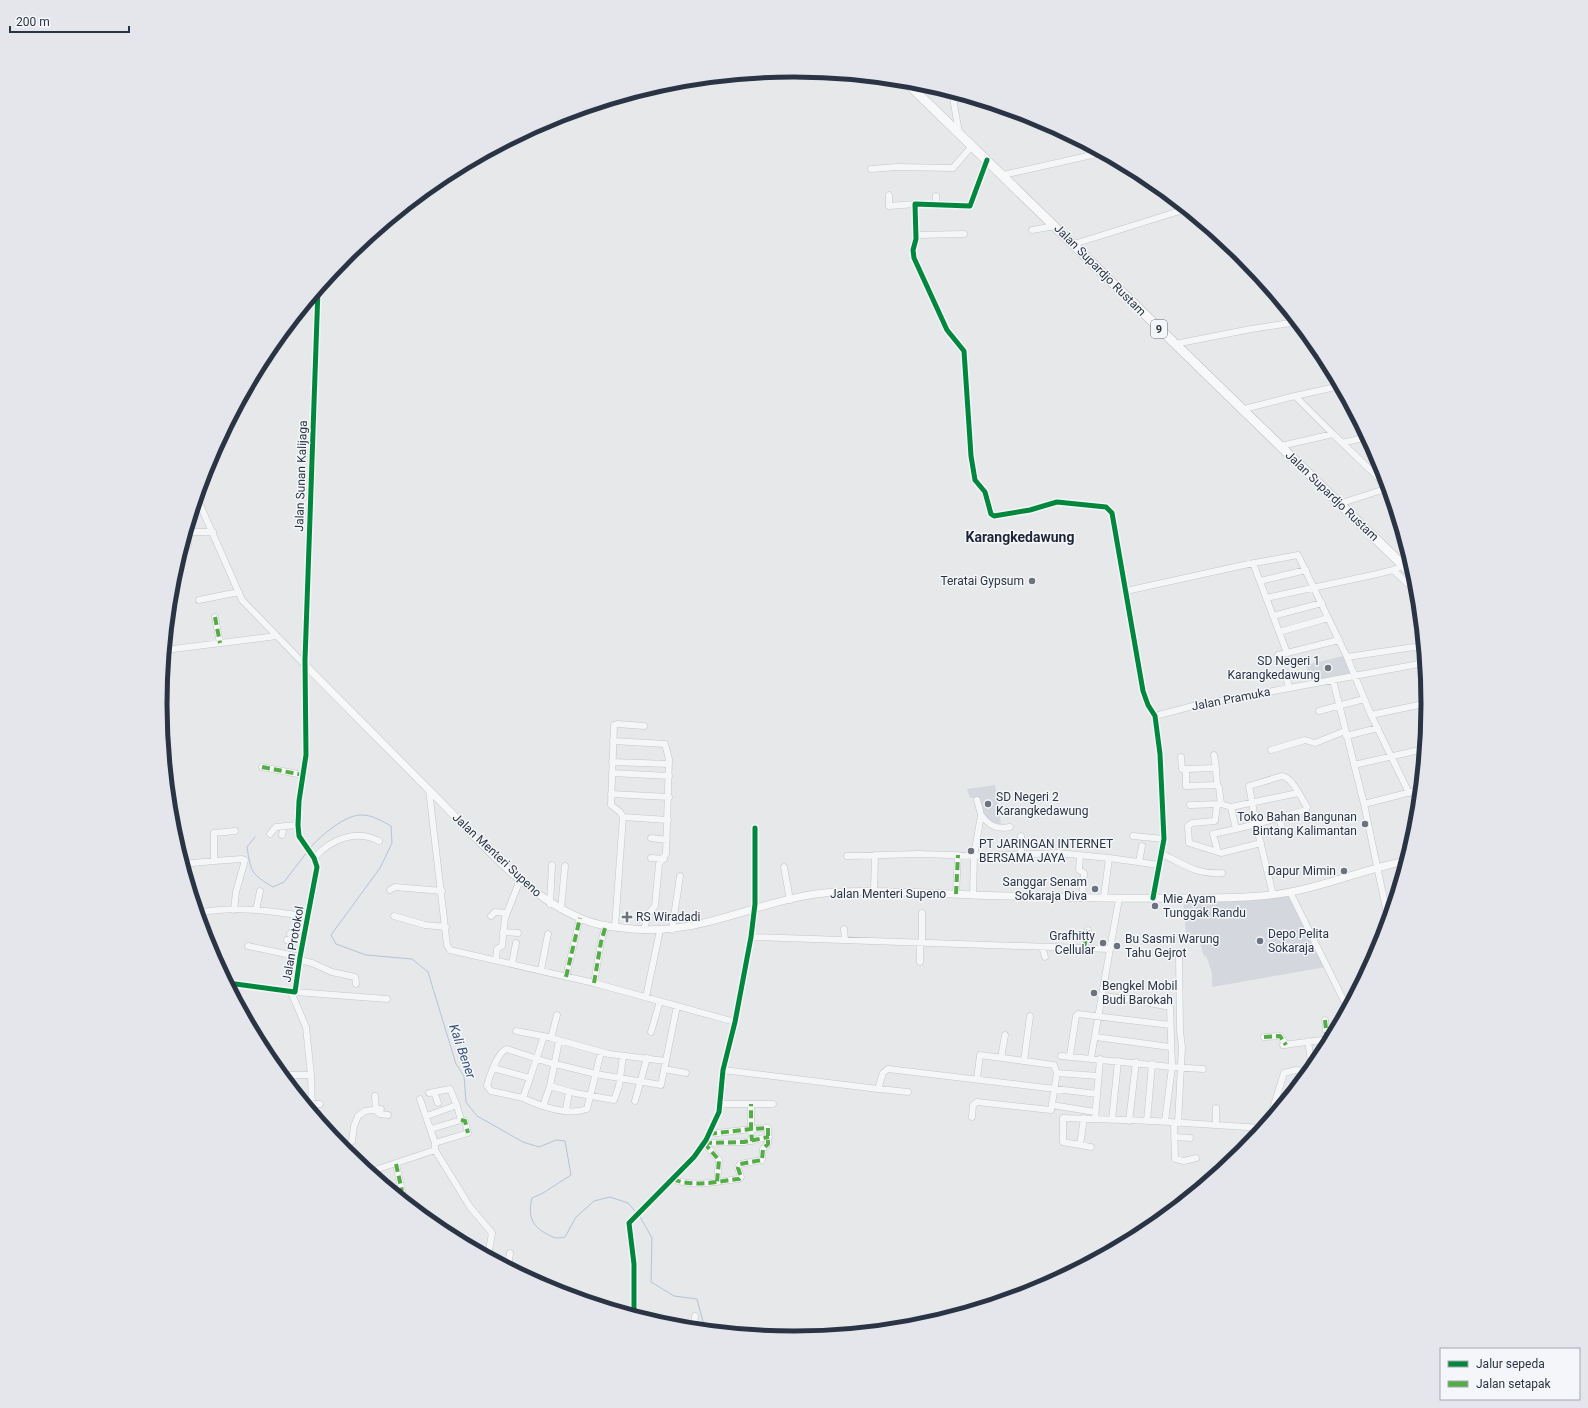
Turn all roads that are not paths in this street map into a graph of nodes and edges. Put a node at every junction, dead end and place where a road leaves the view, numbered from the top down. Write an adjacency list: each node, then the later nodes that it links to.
1 (913, 88): 3 (highway, Jalan Supardjo Rustam / 9)
2 (953, 97): 3 (street)
3 (959, 133): 4 (highway, Jalan Supardjo Rustam / 9)
4 (972, 146): 6 (highway, Jalan Supardjo Rustam / 9); 7 (street)
5 (1095, 154): 8 (street)
6 (988, 160): 8 (highway, Jalan Supardjo Rustam / 9); 12 (street)
7 (871, 169)
8 (1003, 175): 15 (highway, Jalan Supardjo Rustam / 9)
9 (889, 195): 11 (street)
10 (936, 196): 12 (street)
11 (915, 204): 12 (street); 18 (street)
12 (936, 205)
13 (1177, 208): 19 (street)
14 (1180, 211): 19 (street)
15 (1055, 226): 16 (street); 19 (highway, Jalan Supardjo Rustam / 9)
16 (1032, 230)
17 (964, 234): 18 (street)
18 (916, 235): 44 (street)
19 (1073, 243): 22 (highway, Jalan Supardjo Rustam / 9)
20 (318, 297): 61 (street, Jalan Sunan Kalijaga)
21 (1292, 323): 22 (street)
22 (1175, 344): 25 (highway, Jalan Supardjo Rustam / 9)
23 (1335, 387): 24 (street)
24 (1295, 396): 25 (street); 26 (street)
25 (1244, 409): 29 (highway, Jalan Supardjo Rustam / 9)
26 (1333, 434): 28 (street); 29 (street)
27 (1362, 439): 28 (street)
28 (1342, 443): 30 (street)
29 (1281, 446): 33 (highway, Jalan Supardjo Rustam / 9)
30 (1378, 478)
31 (1383, 489): 33 (street)
32 (200, 503): 35 (street)
33 (1339, 504): 36 (highway, Jalan Supardjo Rustam / 9)
34 (191, 532): 35 (street)
35 (213, 532): 45 (street)
36 (1404, 562)
37 (1253, 563): 39 (street); 41 (street); 44 (street)
38 (1405, 565): 40 (street)
39 (1306, 570): 41 (street); 43 (street)
40 (1393, 570): 42 (street); 43 (street)
41 (1260, 581): 46 (street)
42 (1410, 585)
43 (1314, 587): 46 (street); 48 (street)
44 (1126, 591): 72 (street)
45 (239, 592): 47 (street); 53 (street)
46 (1266, 598): 49 (street)
47 (199, 600)
48 (1322, 603): 49 (street); 51 (street)
49 (1273, 616): 52 (street)
50 (215, 617): 55 (street)
51 (1328, 618): 52 (street); 54 (street)
52 (1279, 632): 58 (street)
53 (277, 636): 55 (street); 61 (street)
54 (1339, 640): 58 (street); 60 (street)
55 (220, 643): 56 (street)
56 (169, 649)
57 (1419, 649): 60 (street)
58 (1287, 653): 59 (street)
59 (1278, 655)
60 (1347, 657): 64 (street)
61 (305, 665): 89 (street, Jalan Sunan Kalijaga); 92 (main road, Jalan Menteri Supeno)
62 (1420, 665): 64 (street, Jalan Pramuka)
63 (1285, 672): 66 (street)
64 (1355, 676): 65 (street, Jalan Pramuka); 67 (street)
65 (1333, 680): 66 (street, Jalan Pramuka); 69 (street)
66 (1289, 688): 72 (street, Jalan Pramuka)
67 (1364, 699): 69 (street); 71 (street)
68 (1421, 704): 71 (street)
69 (1340, 706): 70 (street); 75 (street)
70 (1319, 711)
71 (1371, 715): 74 (street)
72 (1155, 716): 122 (street)
73 (644, 726): 76 (street)
74 (1378, 728): 75 (street); 80 (street)
75 (1345, 734): 77 (street); 84 (street)
76 (613, 741): 82 (street); 83 (street)
77 (1271, 750)
78 (1420, 750): 80 (street)
79 (1214, 755): 86 (street)
80 (1392, 756): 84 (street); 95 (street)
81 (1182, 757): 87 (street)
82 (612, 762): 83 (street); 88 (street)
83 (669, 764): 90 (street)
84 (1354, 765): 101 (street)
85 (262, 767): 89 (street)
86 (1216, 768): 87 (street); 91 (street)
87 (1186, 770): 91 (street)
88 (612, 773): 90 (street); 96 (street)
89 (303, 775): 109 (street, Jalan Sunan Kalijaga)
90 (669, 776): 97 (street)
91 (1216, 785): 100 (street)
92 (429, 790): 149 (main road, Jalan Menteri Supeno); 152 (street)
93 (1415, 791): 95 (street)
94 (1298, 793): 99 (street); 99 (street); 106 (street)
95 (1409, 793): 101 (street)
96 (611, 794): 97 (street); 105 (street)
97 (669, 797): 107 (street)
98 (977, 800): 104 (street)
99 (1251, 803): 103 (street); 108 (street)
100 (1219, 804): 102 (street); 103 (street); 126 (street)
101 (1364, 804): 146 (street)
102 (1190, 805)
103 (1231, 807): 113 (street)
104 (981, 815): 111 (street); 132 (street)
105 (623, 817): 107 (street); 178 (street)
106 (1279, 818): 108 (street); 115 (street)
107 (668, 820): 121 (street)
108 (1256, 824): 113 (street); 124 (street)
109 (298, 825): 110 (street); 133 (street, Jalan Sunan Kalijaga)
110 (284, 826): 116 (street); 117 (street)
111 (1010, 827)
112 (755, 828): 167 (street)
113 (1236, 829): 126 (street)
114 (236, 831): 138 (street)
115 (1283, 831)
116 (270, 834)
117 (282, 835)
118 (1021, 836): 127 (street)
119 (1133, 836): 122 (street)
120 (651, 838): 121 (street)
121 (668, 840): 137 (street)
122 (1164, 840): 128 (street)
123 (379, 841): 133 (street)
124 (1261, 844): 126 (street); 157 (street)
125 (1142, 846): 139 (street)
126 (1218, 852)
127 (1021, 854): 132 (street); 134 (street)
128 (1162, 854): 143 (street); 147 (street)
129 (875, 855): 130 (street); 131 (street); 153 (street)
130 (958, 855): 132 (street); 155 (street)
131 (847, 856)
132 (974, 856): 156 (street)
133 (314, 857): 174 (street, Jalan Protokol)
134 (1080, 857): 136 (street); 159 (street)
135 (651, 858): 137 (street)
136 (1109, 858): 139 (street); 158 (street)
137 (664, 859): 180 (street)
138 (214, 861): 141 (street); 165 (street)
139 (1139, 862): 143 (street)
140 (1401, 862): 146 (main road, Jalan Menteri Supeno)
141 (187, 864)
142 (552, 865): 163 (street)
143 (1159, 865): 160 (street)
144 (565, 866): 164 (street)
145 (784, 867): 161 (street)
146 (1377, 867): 154 (main road, Jalan Menteri Supeno); 168 (street)
147 (1222, 873)
148 (680, 876): 182 (street)
149 (520, 880): 163 (main road, Jalan Menteri Supeno); 170 (street)
150 (390, 890): 152 (street)
151 (260, 891): 166 (street)
152 (442, 891): 177 (street)
153 (874, 892): 155 (main road, Jalan Menteri Supeno); 161 (main road, Jalan Menteri Supeno)
154 (1290, 892): 157 (main road, Jalan Menteri Supeno); 216 (street)
155 (956, 894): 156 (main road, Jalan Menteri Supeno)
156 (973, 895): 159 (main road, Jalan Menteri Supeno)
157 (1273, 895): 160 (main road, Jalan Menteri Supeno)
158 (1104, 897): 159 (main road, Jalan Menteri Supeno); 162 (main road, Jalan Menteri Supeno)
159 (1082, 898)
160 (1153, 898): 162 (main road, Jalan Menteri Supeno)
161 (790, 900): 167 (main road, Jalan Menteri Supeno)
162 (1119, 900): 197 (street)
163 (550, 904): 164 (main road, Jalan Menteri Supeno)
164 (561, 909): 175 (main road, Jalan Menteri Supeno)
165 (234, 910): 166 (street); 169 (street)
166 (256, 910): 174 (street)
167 (755, 910): 182 (main road, Jalan Menteri Supeno); 188 (street)
168 (1386, 910)
169 (202, 912)
170 (507, 913): 173 (street); 184 (street)
171 (922, 913): 192 (street)
172 (394, 916): 177 (street)
173 (491, 916)
174 (308, 917): 189 (street, Jalan Protokol)
175 (580, 918): 176 (main road, Jalan Menteri Supeno); 205 (street)
176 (606, 925): 178 (main road, Jalan Menteri Supeno); 206 (street)
177 (446, 927): 201 (street)
178 (615, 927): 180 (main road, Jalan Menteri Supeno)
179 (844, 929): 191 (street)
180 (644, 930): 181 (main road, Jalan Menteri Supeno)
181 (660, 930): 182 (main road, Jalan Menteri Supeno); 212 (street)
182 (672, 930)
183 (1088, 930): 196 (street)
184 (503, 932): 185 (street); 201 (street)
185 (518, 933)
186 (290, 934): 189 (street)
187 (548, 934): 204 (street)
188 (751, 937): 191 (street); 222 (street)
189 (304, 938): 190 (street); 200 (street, Jalan Protokol)
190 (286, 940)
191 (844, 940): 192 (street)
192 (921, 942): 195 (street); 202 (street)
193 (516, 943): 203 (street)
194 (248, 946): 200 (street)
195 (1042, 946): 196 (street); 199 (street)
196 (1084, 948): 197 (street)
197 (1110, 949): 209 (street)
198 (1179, 956): 254 (street)
199 (1045, 957)
200 (300, 959): 208 (street); 210 (street, Jalan Protokol)
201 (496, 960): 203 (street)
202 (920, 962)
203 (512, 964): 204 (street)
204 (541, 970): 205 (street)
205 (566, 977): 206 (street)
206 (594, 982): 212 (street)
207 (233, 984): 210 (street, Jalan Protokol)
208 (356, 984)
209 (1105, 987): 211 (street); 213 (street)
210 (293, 992): 214 (street); 263 (street)
211 (1101, 996): 213 (street); 220 (street)
212 (646, 997): 215 (street)
213 (1111, 997): 223 (street)
214 (387, 999)
215 (660, 1001): 217 (street); 225 (street)
216 (1345, 1003)
217 (678, 1006): 222 (street); 246 (street)
218 (557, 1014): 231 (street)
219 (1030, 1016): 247 (street)
220 (1098, 1016): 223 (street); 229 (street); 237 (street)
221 (1325, 1020): 226 (street)
222 (735, 1022): 257 (street)
223 (1170, 1025): 235 (street)
224 (516, 1031): 228 (street)
225 (651, 1032)
226 (1328, 1032)
227 (1004, 1035): 241 (street)
228 (544, 1036): 231 (street); 244 (street)
229 (1096, 1037): 235 (street); 242 (street)
230 (1264, 1037): 234 (street)
231 (551, 1038): 233 (street)
232 (1323, 1040): 234 (street)
233 (559, 1041): 236 (street); 250 (street)
234 (1308, 1041): 243 (street)
235 (1170, 1047): 252 (street)
236 (601, 1052): 238 (street); 261 (street)
237 (1070, 1055): 239 (street); 242 (street)
238 (623, 1056): 240 (street); 266 (street)
239 (1060, 1056)
240 (648, 1058): 246 (street); 268 (street)
241 (1001, 1058): 247 (street); 267 (street)
242 (1091, 1058): 245 (street)
243 (1311, 1058)
244 (537, 1059): 250 (street); 253 (street); 265 (street)
245 (1100, 1059): 248 (street); 264 (street)
246 (666, 1061): 255 (street)
247 (1024, 1061): 260 (street)
248 (1118, 1061): 249 (street); 304 (street)
249 (1136, 1062): 251 (street); 305 (street)
250 (555, 1063): 261 (street); 270 (street)
251 (1152, 1064): 252 (street); 306 (street)
252 (1172, 1067): 254 (street); 307 (street)
253 (493, 1068): 265 (street); 279 (street)
254 (1182, 1068): 256 (street); 308 (street)
255 (664, 1069): 259 (street); 269 (street)
256 (1204, 1069)
257 (723, 1070): 271 (street); 285 (street)
258 (1302, 1071): 293 (street)
259 (686, 1073)
260 (1057, 1073): 264 (street); 272 (street)
261 (596, 1074): 266 (street); 278 (street)
262 (289, 1075): 263 (street)
263 (311, 1075): 283 (street)
264 (1098, 1076): 276 (street)
265 (530, 1078): 279 (street)
266 (620, 1078): 268 (street); 278 (street)
267 (977, 1079): 271 (street); 272 (street)
268 (641, 1081): 269 (street); 281 (street)
269 (661, 1085): 274 (street)
270 (550, 1086): 273 (street); 289 (street)
271 (879, 1088): 275 (street)
272 (1055, 1090): 276 (street); 290 (street)
273 (569, 1092): 278 (street); 296 (street)
274 (659, 1092)
275 (908, 1092)
276 (1096, 1094): 298 (street)
277 (375, 1096): 295 (street)
278 (591, 1097): 296 (street)
279 (523, 1098): 289 (street)
280 (420, 1099): 299 (street)
281 (635, 1101)
282 (438, 1103): 288 (street)
283 (312, 1104)
284 (320, 1104): 291 (street)
285 (720, 1104): 286 (street); 313 (street)
286 (751, 1104): 287 (street); 312 (street)
287 (773, 1104)
288 (457, 1106): 299 (street); 303 (street)
289 (543, 1106): 296 (street)
290 (1052, 1106): 292 (street); 300 (street)
291 (314, 1107)
292 (1064, 1107): 298 (street); 301 (street)
293 (1273, 1107)
294 (1216, 1108): 309 (street)
295 (378, 1109): 297 (street); 320 (street)
296 (566, 1110)
297 (388, 1115)
298 (1095, 1115): 302 (street); 304 (street)
299 (427, 1116): 311 (street)
300 (972, 1117)
301 (1062, 1118): 302 (street); 321 (street)
302 (1084, 1118): 321 (street)
303 (461, 1120): 311 (street); 318 (street)
304 (1112, 1120): 305 (street)
305 (1129, 1121): 306 (street)
306 (1147, 1121): 307 (street)
307 (1165, 1121): 308 (street)
308 (1176, 1123): 309 (street); 315 (street)
309 (1216, 1125): 310 (street)
310 (1255, 1128)
311 (431, 1129): 318 (street)
312 (751, 1129): 313 (street); 314 (street); 317 (street)
313 (709, 1134): 319 (street)
314 (769, 1137): 317 (street); 328 (street)
315 (1174, 1137): 316 (street); 324 (street)
316 (1190, 1138)
317 (752, 1141): 319 (street)
318 (435, 1143): 323 (street)
319 (704, 1143): 327 (street); 328 (street)
320 (348, 1144)
321 (1080, 1145): 322 (street)
322 (1091, 1147)
323 (435, 1150): 325 (street); 330 (street)
324 (1196, 1158)
325 (396, 1164): 326 (street); 329 (street)
326 (376, 1170)
327 (673, 1179): 328 (street); 333 (street)
328 (717, 1182)
329 (402, 1191)
330 (489, 1252)
331 (510, 1253): 332 (street)
332 (509, 1262)
333 (634, 1310)
334 (696, 1316): 335 (street)
335 (695, 1323)

